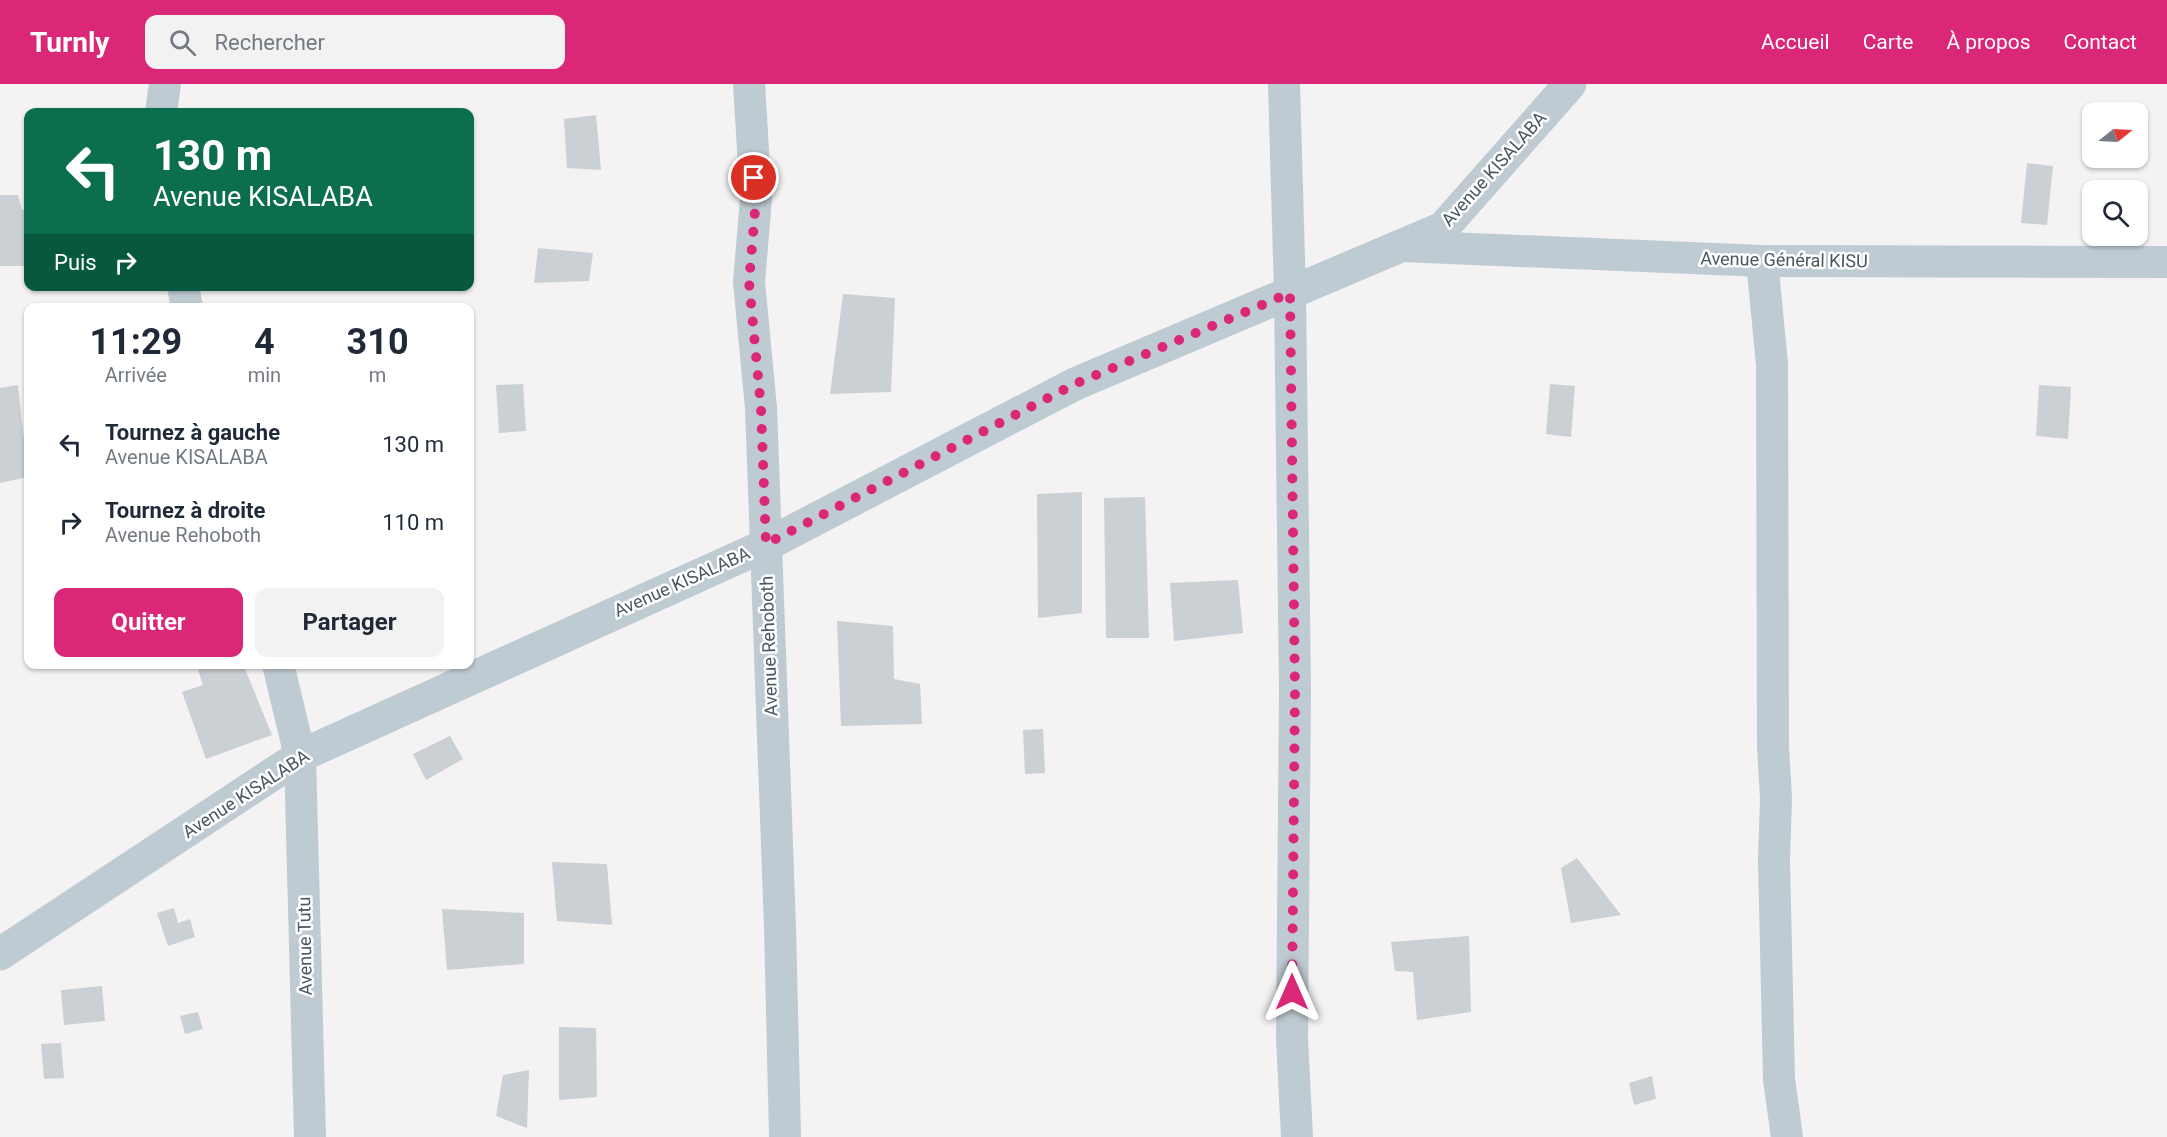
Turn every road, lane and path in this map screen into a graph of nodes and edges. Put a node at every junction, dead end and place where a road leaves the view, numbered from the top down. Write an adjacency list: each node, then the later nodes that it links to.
1 (165, 84): 5 (street)
2 (749, 84): 10 (street, Avenue Rehoboth)
3 (1284, 84): 9 (street)
4 (1570, 84): 6 (street, Avenue KISALABA)
5 (162, 108)
6 (1402, 246): 7 (street, Avenue Général KISU); 9 (street, Avenue KISALABA)
7 (1762, 261): 8 (street, Avenue Général KISU); 17 (street)
8 (2167, 262)
9 (1290, 293): 10 (street, Avenue KISALABA); 16 (street)
10 (766, 544): 12 (street, Avenue KISALABA); 15 (street, Avenue Rehoboth)
11 (279, 669): 12 (street)
12 (300, 756): 13 (street, Avenue KISALABA); 14 (street, Avenue Tutu)
13 (0, 954)
14 (310, 1137)
15 (785, 1137)
16 (1297, 1137)
17 (1787, 1137)

